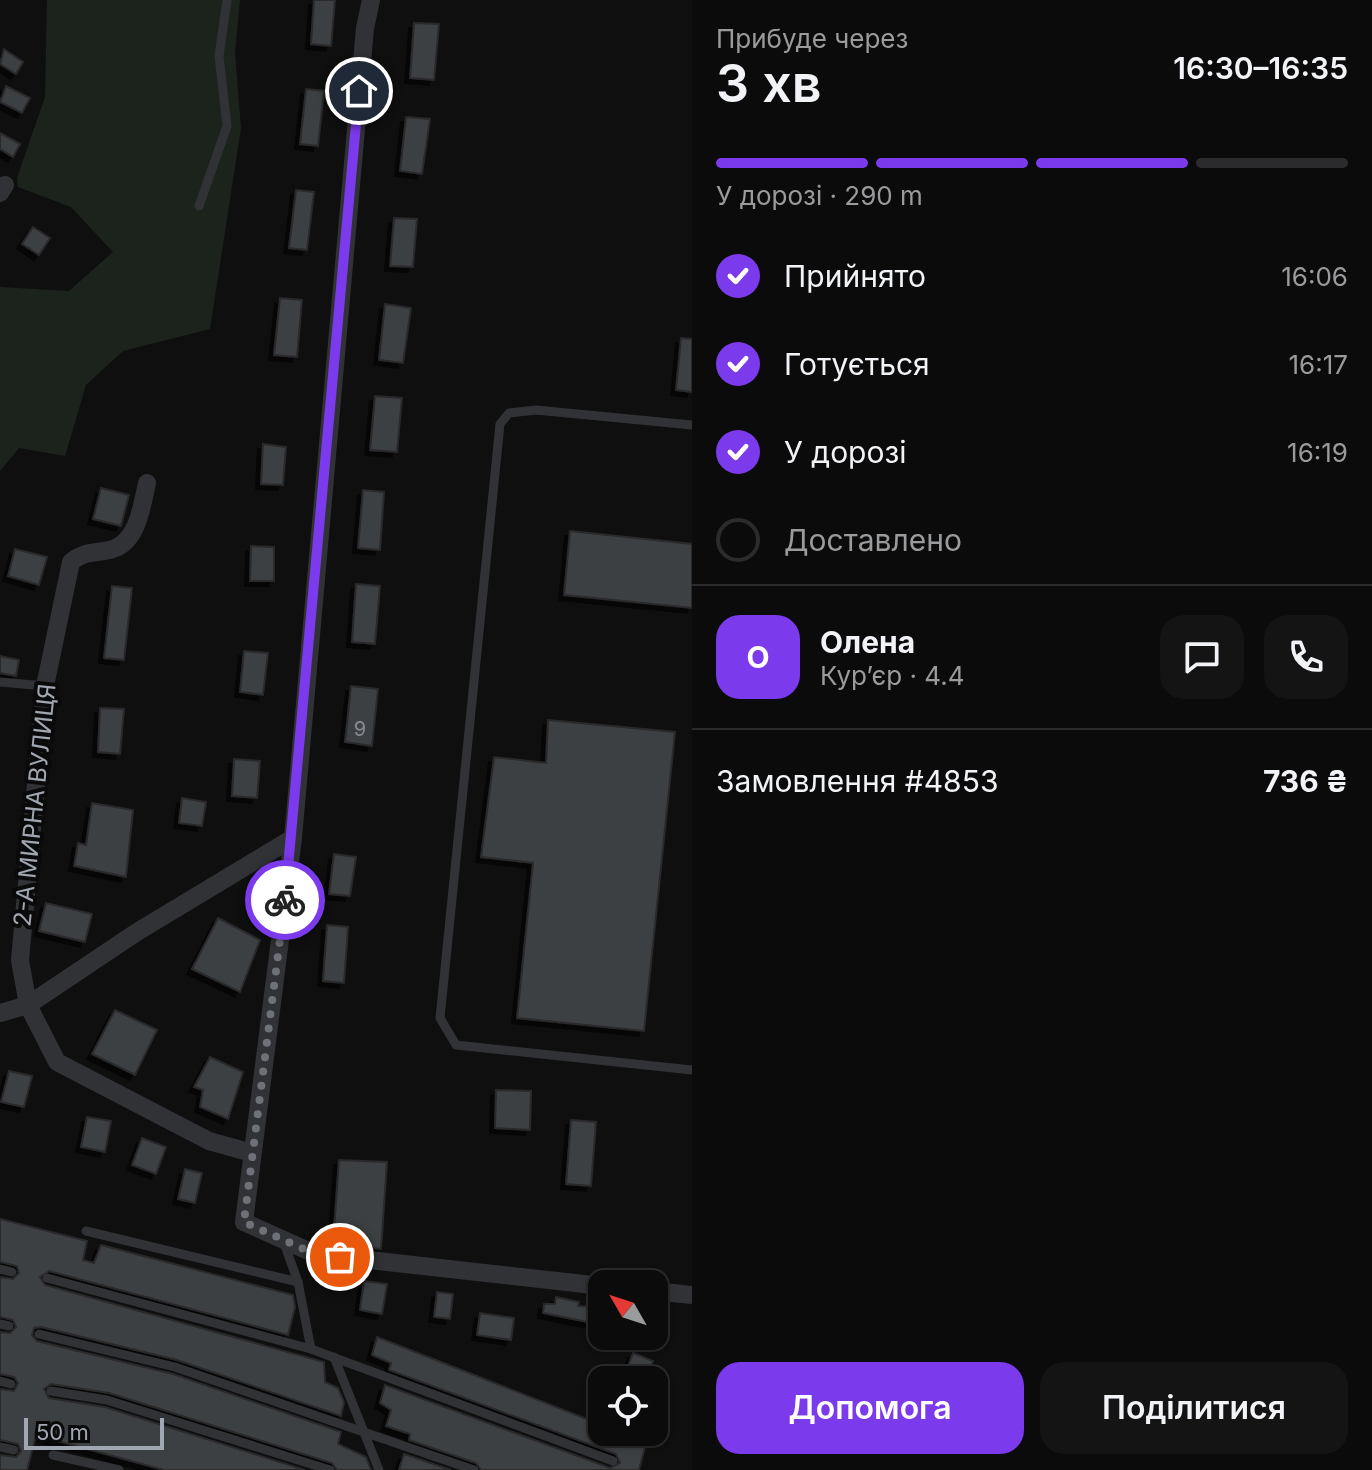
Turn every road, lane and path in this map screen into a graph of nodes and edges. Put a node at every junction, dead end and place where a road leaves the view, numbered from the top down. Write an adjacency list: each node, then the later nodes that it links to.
1 (227, 0): 3 (lane)
2 (371, 0): 8 (street)
3 (199, 206)
4 (692, 425): 11 (lane)
5 (147, 483): 7 (street, 2-А МИРНА ВУЛИЦЯ)
6 (0, 682): 7 (lane)
7 (45, 686): 9 (street, 2-А МИРНА ВУЛИЦЯ)
8 (293, 838): 9 (street); 12 (street)
9 (28, 1005): 10 (street); 12 (street, 2-А МИРНА ВУЛИЦЯ)
10 (0, 1013)
11 (692, 1070)
12 (252, 1153): 14 (street)
13 (86, 1231): 18 (lane)
14 (283, 1240): 18 (lane); 19 (street)
15 (0, 1269): 16 (lane)
16 (12, 1272)
17 (47, 1278): 23 (lane)
18 (298, 1282): 23 (lane)
19 (588, 1284)
20 (668, 1292): 21 (street)
21 (692, 1295)
22 (39, 1334): 28 (lane)
23 (311, 1349): 24 (lane)
24 (334, 1357): 28 (lane); 32 (lane)
25 (0, 1381): 26 (lane)
26 (11, 1384)
27 (51, 1391): 34 (lane)
28 (365, 1434): 35 (lane); 36 (lane)
29 (0, 1447): 30 (lane)
30 (14, 1450)
31 (53, 1455): 33 (lane)
32 (613, 1461)
33 (119, 1470)
34 (330, 1470)
35 (379, 1470)
36 (474, 1470)

